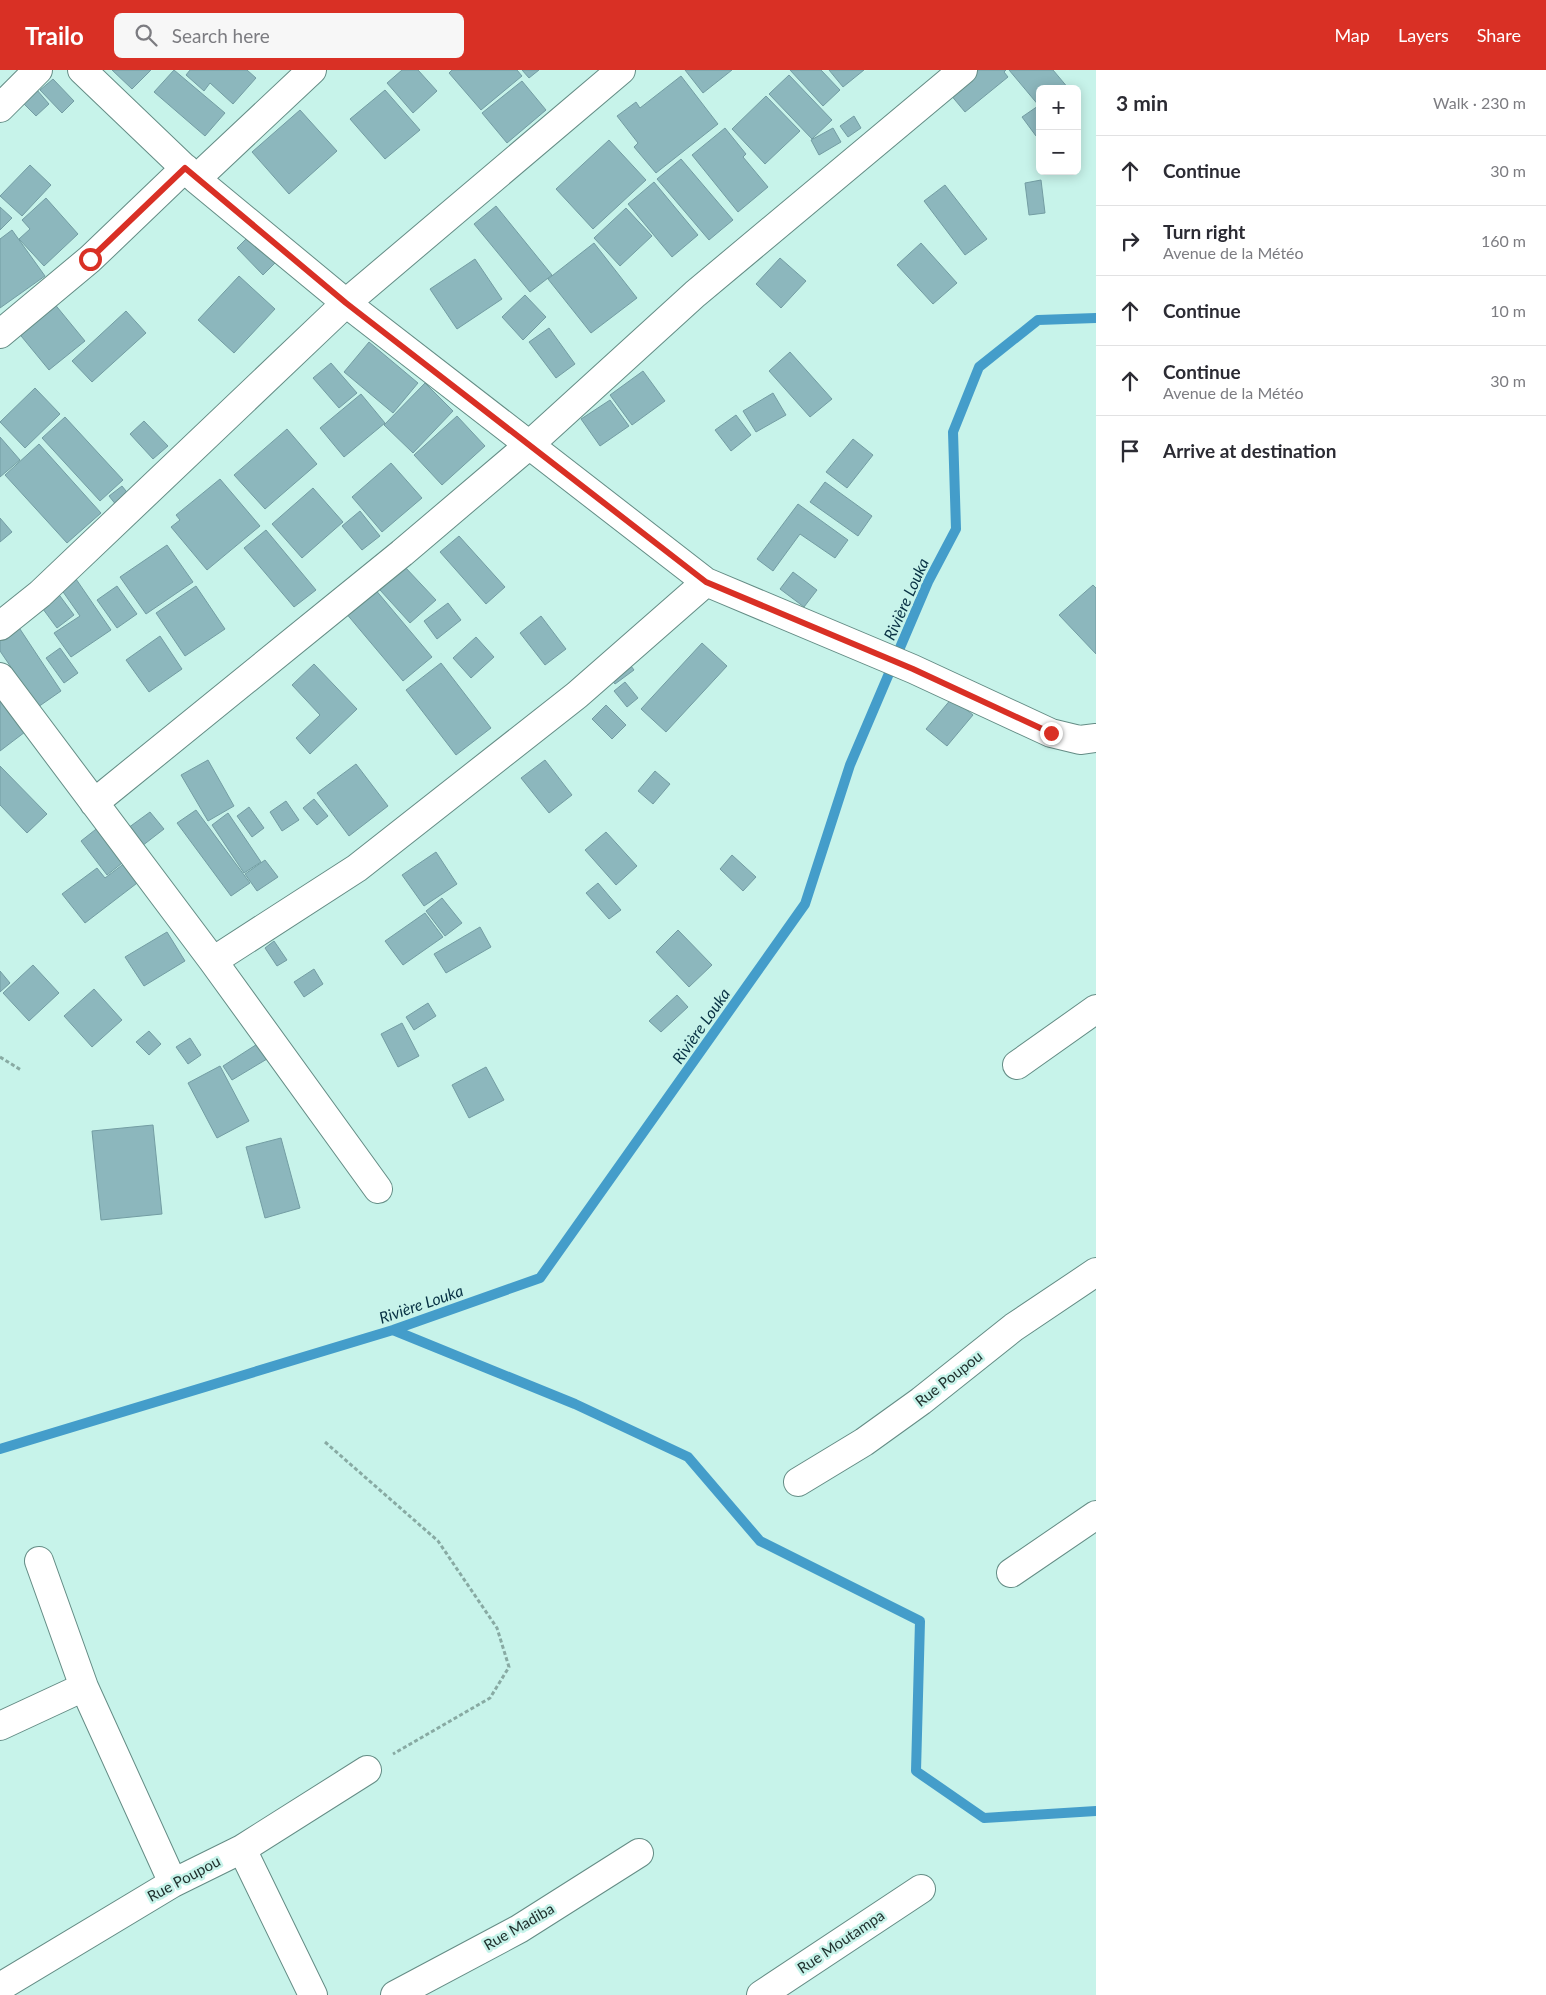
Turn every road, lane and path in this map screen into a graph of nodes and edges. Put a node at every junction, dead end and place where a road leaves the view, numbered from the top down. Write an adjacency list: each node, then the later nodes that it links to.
1 (38, 70): 6 (street)
2 (82, 70): 7 (street)
3 (312, 70): 7 (street)
4 (621, 70): 8 (street)
5 (949, 74): 10 (street)
6 (0, 108)
7 (191, 173): 8 (street); 9 (street)
8 (346, 303): 10 (street); 12 (street)
9 (0, 334)
10 (528, 446): 11 (street); 15 (street)
11 (706, 582): 14 (street); 16 (street)
12 (0, 626)
13 (0, 677): 15 (street)
14 (1096, 738)
15 (94, 802): 16 (street)
16 (213, 961): 21 (street)
17 (1096, 1009): 19 (street)
18 (0, 1057): 20 (path)
19 (1017, 1065)
20 (21, 1070)
21 (378, 1189)
22 (1096, 1272): 24 (street, Rue Poupou)
23 (325, 1442): 30 (path)
24 (798, 1482)
25 (1096, 1515): 27 (street)
26 (39, 1561): 28 (street)
27 (1011, 1573)
28 (84, 1687): 29 (street); 33 (street)
29 (0, 1726)
30 (367, 1770): 31 (street, Rue Poupou)
31 (242, 1849): 33 (street, Rue Poupou); 36 (street)
32 (639, 1853): 37 (street, Rue Madiba)
33 (173, 1883): 35 (street, Rue Poupou)
34 (921, 1889): 38 (street, Rue Moutampa)
35 (0, 1987)
36 (313, 1995)
37 (395, 1995)
38 (762, 1995)

